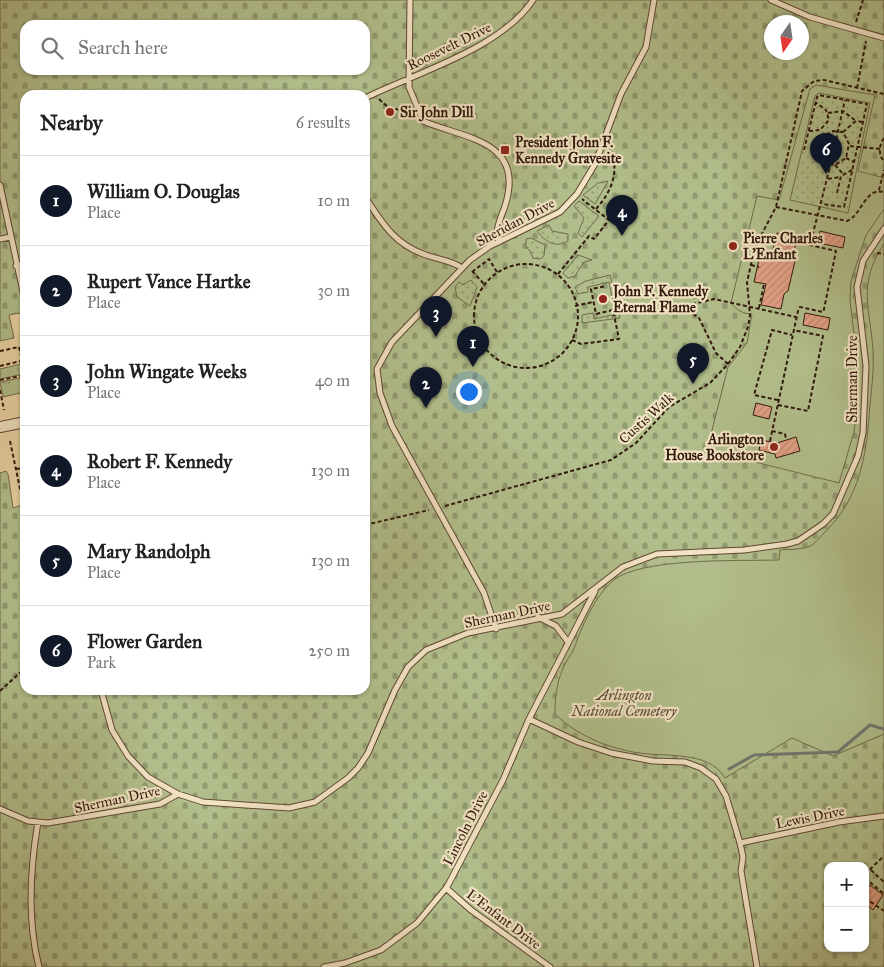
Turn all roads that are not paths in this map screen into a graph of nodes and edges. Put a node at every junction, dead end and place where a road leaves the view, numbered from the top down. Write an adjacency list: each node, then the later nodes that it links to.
1 (410, 0): 6 (lane)
2 (533, 0): 6 (lane, Roosevelt Drive)
3 (654, 0): 13 (lane, Sheridan Drive)
4 (771, 0): 5 (lane)
5 (884, 38)
6 (409, 78): 7 (lane, Roosevelt Drive); 13 (lane)
7 (370, 96)
8 (0, 185): 11 (lane)
9 (370, 204): 16 (lane)
10 (884, 229): 20 (lane, Sherman Drive)
11 (11, 237): 12 (lane); 15 (lane)
12 (0, 239)
13 (499, 242): 16 (lane, Sheridan Drive)
14 (20, 265): 15 (lane)
15 (16, 266): 17 (lane)
16 (462, 268): 22 (lane, Sheridan Drive)
17 (20, 281)
18 (20, 423): 19 (street)
19 (0, 427)
20 (597, 588): 21 (lane, Sherman Drive); 23 (lane, Lincoln Drive)
21 (538, 617): 22 (lane, Sherman Drive); 23 (lane)
22 (496, 629): 26 (lane, Sherman Drive)
23 (568, 642): 25 (lane, Lincoln Drive)
24 (102, 695): 26 (lane)
25 (529, 719): 30 (lane); 31 (lane, Lincoln Drive)
26 (178, 794): 29 (lane, Sherman Drive)
27 (0, 810): 29 (lane, Sherman Drive)
28 (884, 816): 30 (lane, Lewis Drive)
29 (38, 822): 32 (lane)
30 (740, 843): 35 (lane)
31 (446, 888): 33 (lane, Lincoln Drive); 34 (lane, L'Enfant Drive)
32 (39, 967)
33 (324, 967)
34 (550, 967)
35 (757, 967)

